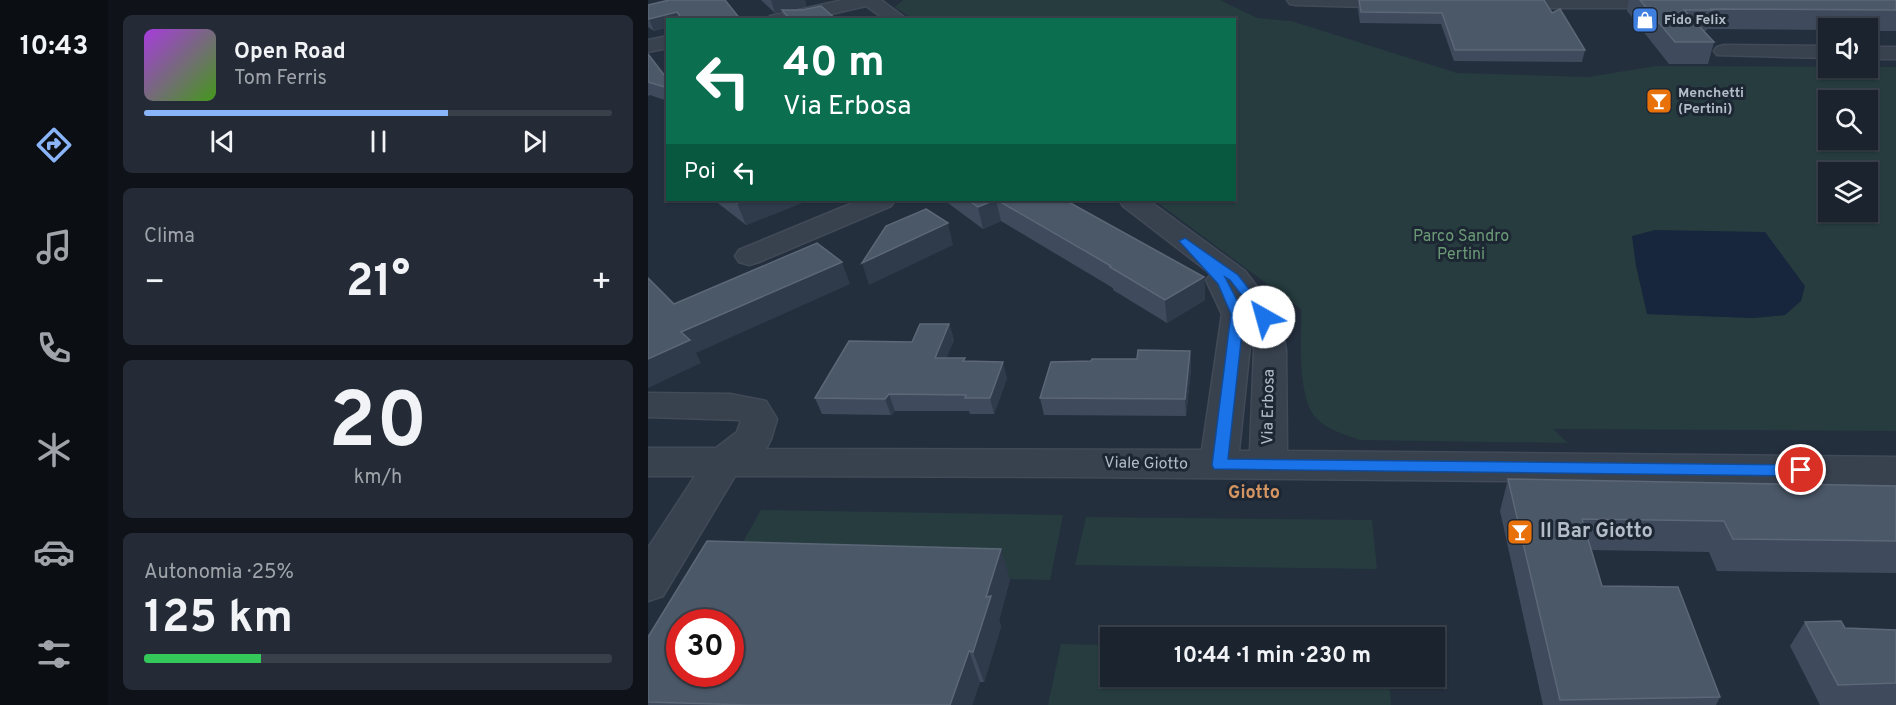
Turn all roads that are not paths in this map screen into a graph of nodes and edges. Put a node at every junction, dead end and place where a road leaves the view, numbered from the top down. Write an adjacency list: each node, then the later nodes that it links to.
1 (869, 0): 7 (street); 10 (street)
2 (1296, 0): 4 (street)
3 (1595, 1): 5 (street); 6 (street)
4 (1414, 2)
5 (1486, 2)
6 (1692, 2)
7 (842, 6): 8 (street); 9 (street)
8 (786, 18)
9 (856, 18)
10 (896, 18)
11 (666, 42): 12 (street)
12 (648, 46)
13 (1724, 51): 14 (street)
14 (1818, 52)
15 (1878, 53): 16 (street)
16 (1896, 53)
17 (880, 201): 20 (street)
18 (1133, 201): 19 (street, Via Erbosa)
19 (1185, 241): 24 (street, Via Erbosa); 25 (street, Via Erbosa)
20 (749, 256)
21 (648, 405): 23 (street)
22 (648, 462): 23 (street, Viale Giotto)
23 (724, 462): 24 (street, Viale Giotto); 27 (street)
24 (1219, 465): 25 (street, Viale Giotto)
25 (1268, 465): 26 (street, Viale Giotto)
26 (1896, 471)
27 (648, 583)

